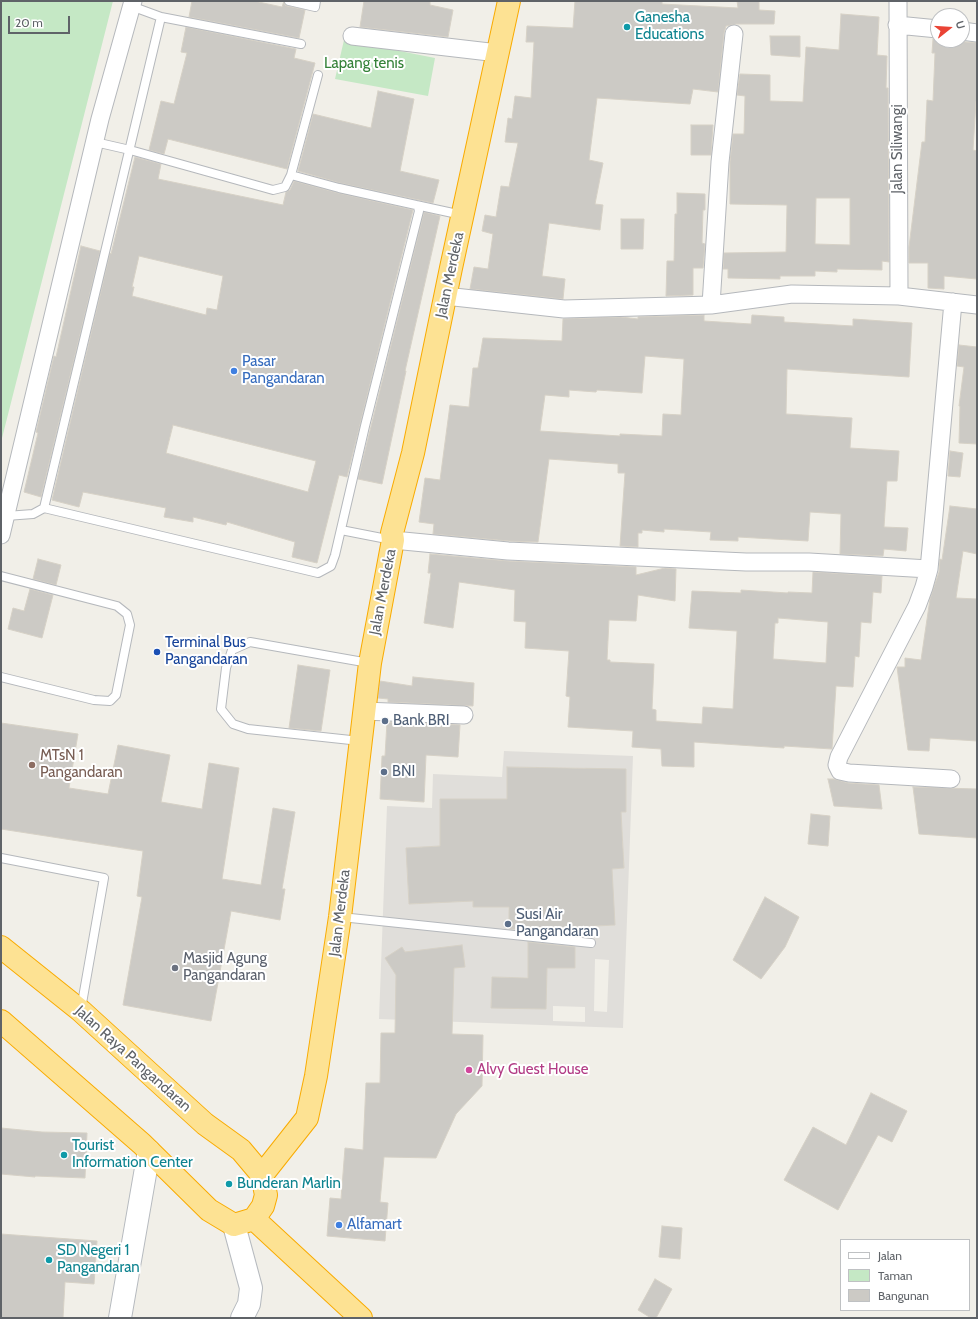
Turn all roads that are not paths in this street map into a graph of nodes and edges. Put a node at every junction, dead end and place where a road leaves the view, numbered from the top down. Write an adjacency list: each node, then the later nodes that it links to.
1 (289, 1): 2 (lane)
2 (316, 1)
3 (509, 1): 12 (highway, Jalan Merdeka)
4 (898, 1): 7 (street, Jalan Siliwangi)
5 (132, 4): 6 (lane); 14 (street)
6 (161, 17): 11 (lane); 15 (lane)
7 (897, 25): 8 (street); 20 (street, Jalan Siliwangi)
8 (930, 28)
9 (734, 34): 22 (street)
10 (352, 36): 12 (street)
11 (301, 44)
12 (498, 53): 18 (highway, Jalan Merdeka)
13 (318, 75): 16 (lane)
14 (95, 142): 15 (lane); 25 (street)
15 (130, 150): 16 (lane); 24 (lane)
16 (291, 175): 17 (lane)
17 (416, 205): 18 (lane); 26 (lane)
18 (463, 215): 19 (highway, Jalan Merdeka)
19 (445, 296): 22 (street); 28 (highway, Jalan Merdeka)
20 (899, 296): 21 (street); 22 (street)
21 (953, 302): 23 (street); 29 (street)
22 (711, 305)
23 (977, 305)
24 (44, 508): 25 (lane); 26 (lane)
25 (6, 516): 27 (street)
26 (341, 530): 28 (lane)
27 (1, 535)
28 (393, 540): 29 (street); 31 (highway, Jalan Merdeka)
29 (929, 569): 36 (street)
30 (1, 576): 32 (lane)
31 (370, 663): 33 (highway, Jalan Merdeka); 35 (lane)
32 (1, 677)
33 (364, 711): 34 (street); 35 (highway, Jalan Merdeka)
34 (464, 715)
35 (360, 742): 38 (highway, Jalan Merdeka)
36 (951, 779)
37 (1, 858): 41 (lane)
38 (340, 917): 39 (lane); 44 (highway, Jalan Merdeka)
39 (591, 943)
40 (1, 947): 41 (highway, Jalan Raya Pangandaran)
41 (81, 1011): 44 (highway, Jalan Raya Pangandaran)
42 (1, 1021): 43 (highway)
43 (149, 1151): 46 (highway); 47 (street)
44 (262, 1175): 45 (highway)
45 (254, 1219): 46 (highway); 49 (highway)
46 (234, 1225): 48 (street)
47 (120, 1318)
48 (242, 1318)
49 (361, 1318)

